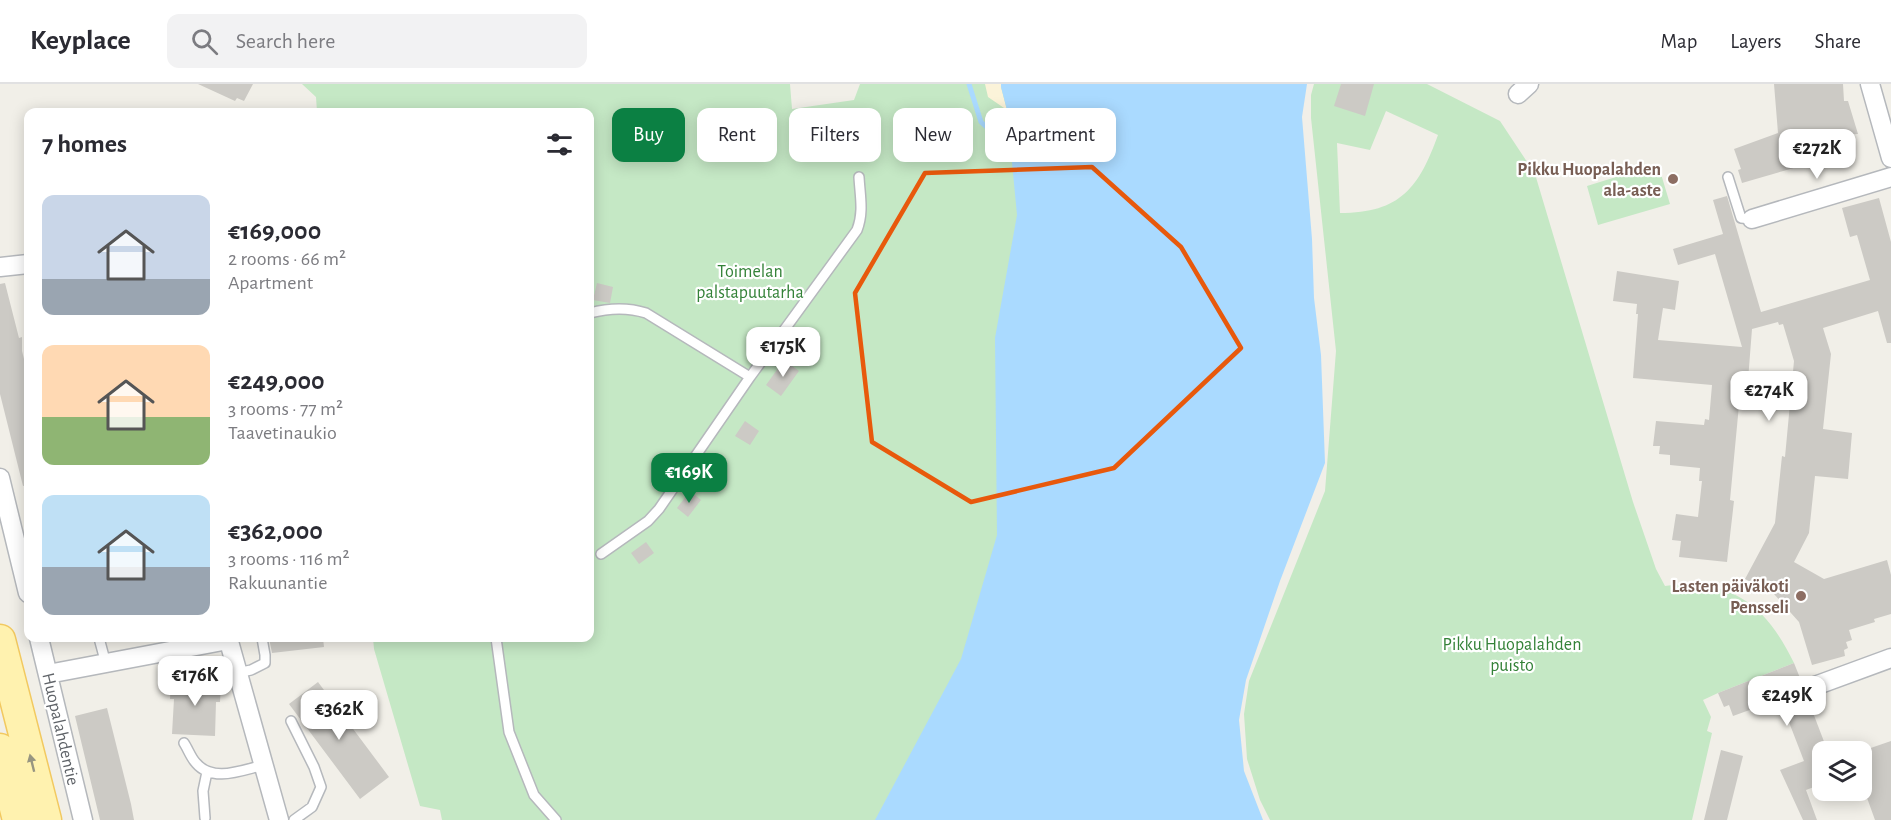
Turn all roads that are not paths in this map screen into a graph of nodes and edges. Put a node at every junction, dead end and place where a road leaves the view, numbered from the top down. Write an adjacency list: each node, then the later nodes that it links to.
1 (1870, 84): 2 (street)
2 (1891, 158)
3 (859, 177): 10 (lane)
4 (1728, 177): 6 (lane)
5 (1891, 177): 6 (street)
6 (1752, 219)
7 (24, 264): 8 (street)
8 (0, 267)
9 (594, 312): 10 (lane)
10 (750, 377): 12 (lane)
11 (0, 478): 13 (street)
12 (601, 554)
13 (24, 577)
14 (0, 640): 33 (main road, Huopalahdentie, one-way to 14)
15 (40, 642): 24 (street, Huopalahdentie)
16 (100, 642): 22 (lane)
17 (213, 642): 22 (street)
18 (229, 642): 23 (street)
19 (262, 642): 23 (lane)
20 (497, 642): 37 (lane)
21 (1891, 658): 25 (street)
22 (106, 664): 24 (street)
23 (237, 673): 29 (street)
24 (48, 674): 34 (street, Huopalahdentie)
25 (1812, 687)
26 (291, 721): 36 (lane)
27 (184, 743): 30 (lane)
28 (0, 749): 32 (main road)
29 (264, 765): 30 (lane); 35 (street)
30 (207, 772): 31 (lane)
31 (205, 818)
32 (18, 820)
33 (46, 820)
34 (83, 820)
35 (279, 820)
36 (294, 820)
37 (556, 820)

